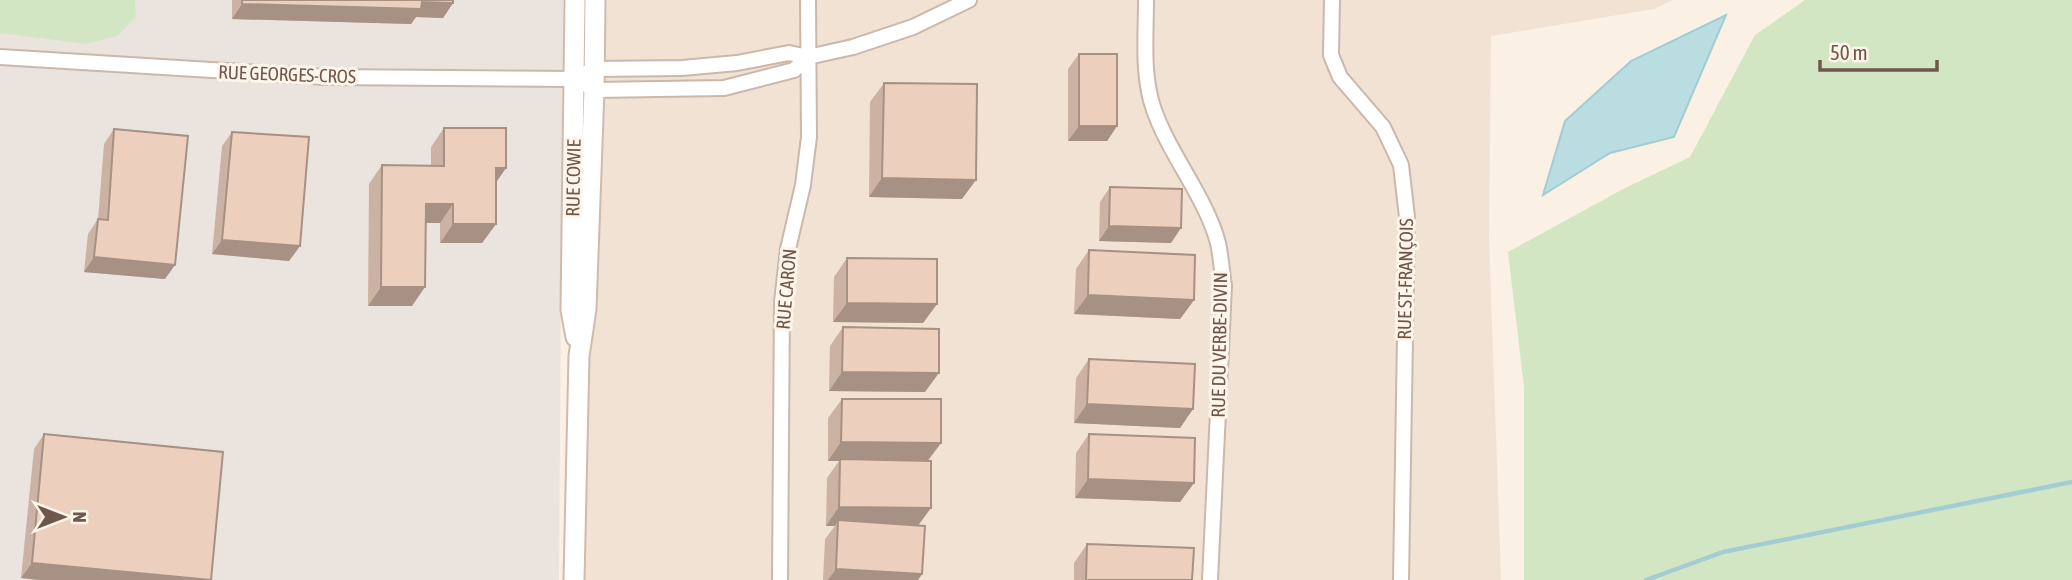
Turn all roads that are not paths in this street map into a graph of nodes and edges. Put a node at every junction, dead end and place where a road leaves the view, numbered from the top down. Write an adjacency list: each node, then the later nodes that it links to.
1 (575, 0): 11 (main road, RUE COWIE)
2 (595, 0): 10 (main road, RUE COWIE)
3 (807, 0): 8 (street, RUE CARON)
4 (969, 0): 8 (street, RUE GEORGES-CROS)
5 (1146, 0): 17 (street, RUE DU VERBE-DIVIN)
6 (1332, 0): 18 (street, RUE ST-FRANÇOIS)
7 (0, 57): 11 (street, RUE GEORGES-CROS)
8 (808, 57): 9 (street, RUE GEORGES-CROS); 12 (street, RUE GEORGES-CROS); 16 (street, RUE CARON)
9 (702, 66): 10 (street, RUE GEORGES-CROS); 12 (street)
10 (594, 69): 11 (street, RUE GEORGES-CROS); 13 (main road, RUE COWIE)
11 (574, 79): 13 (street, RUE GEORGES-CROS); 14 (main road, RUE COWIE)
12 (704, 88): 13 (street, RUE GEORGES-CROS)
13 (594, 90): 14 (main road, RUE COWIE)
14 (579, 356): 15 (main road, RUE COWIE)
15 (574, 580)
16 (780, 580)
17 (1210, 580)
18 (1401, 580)

